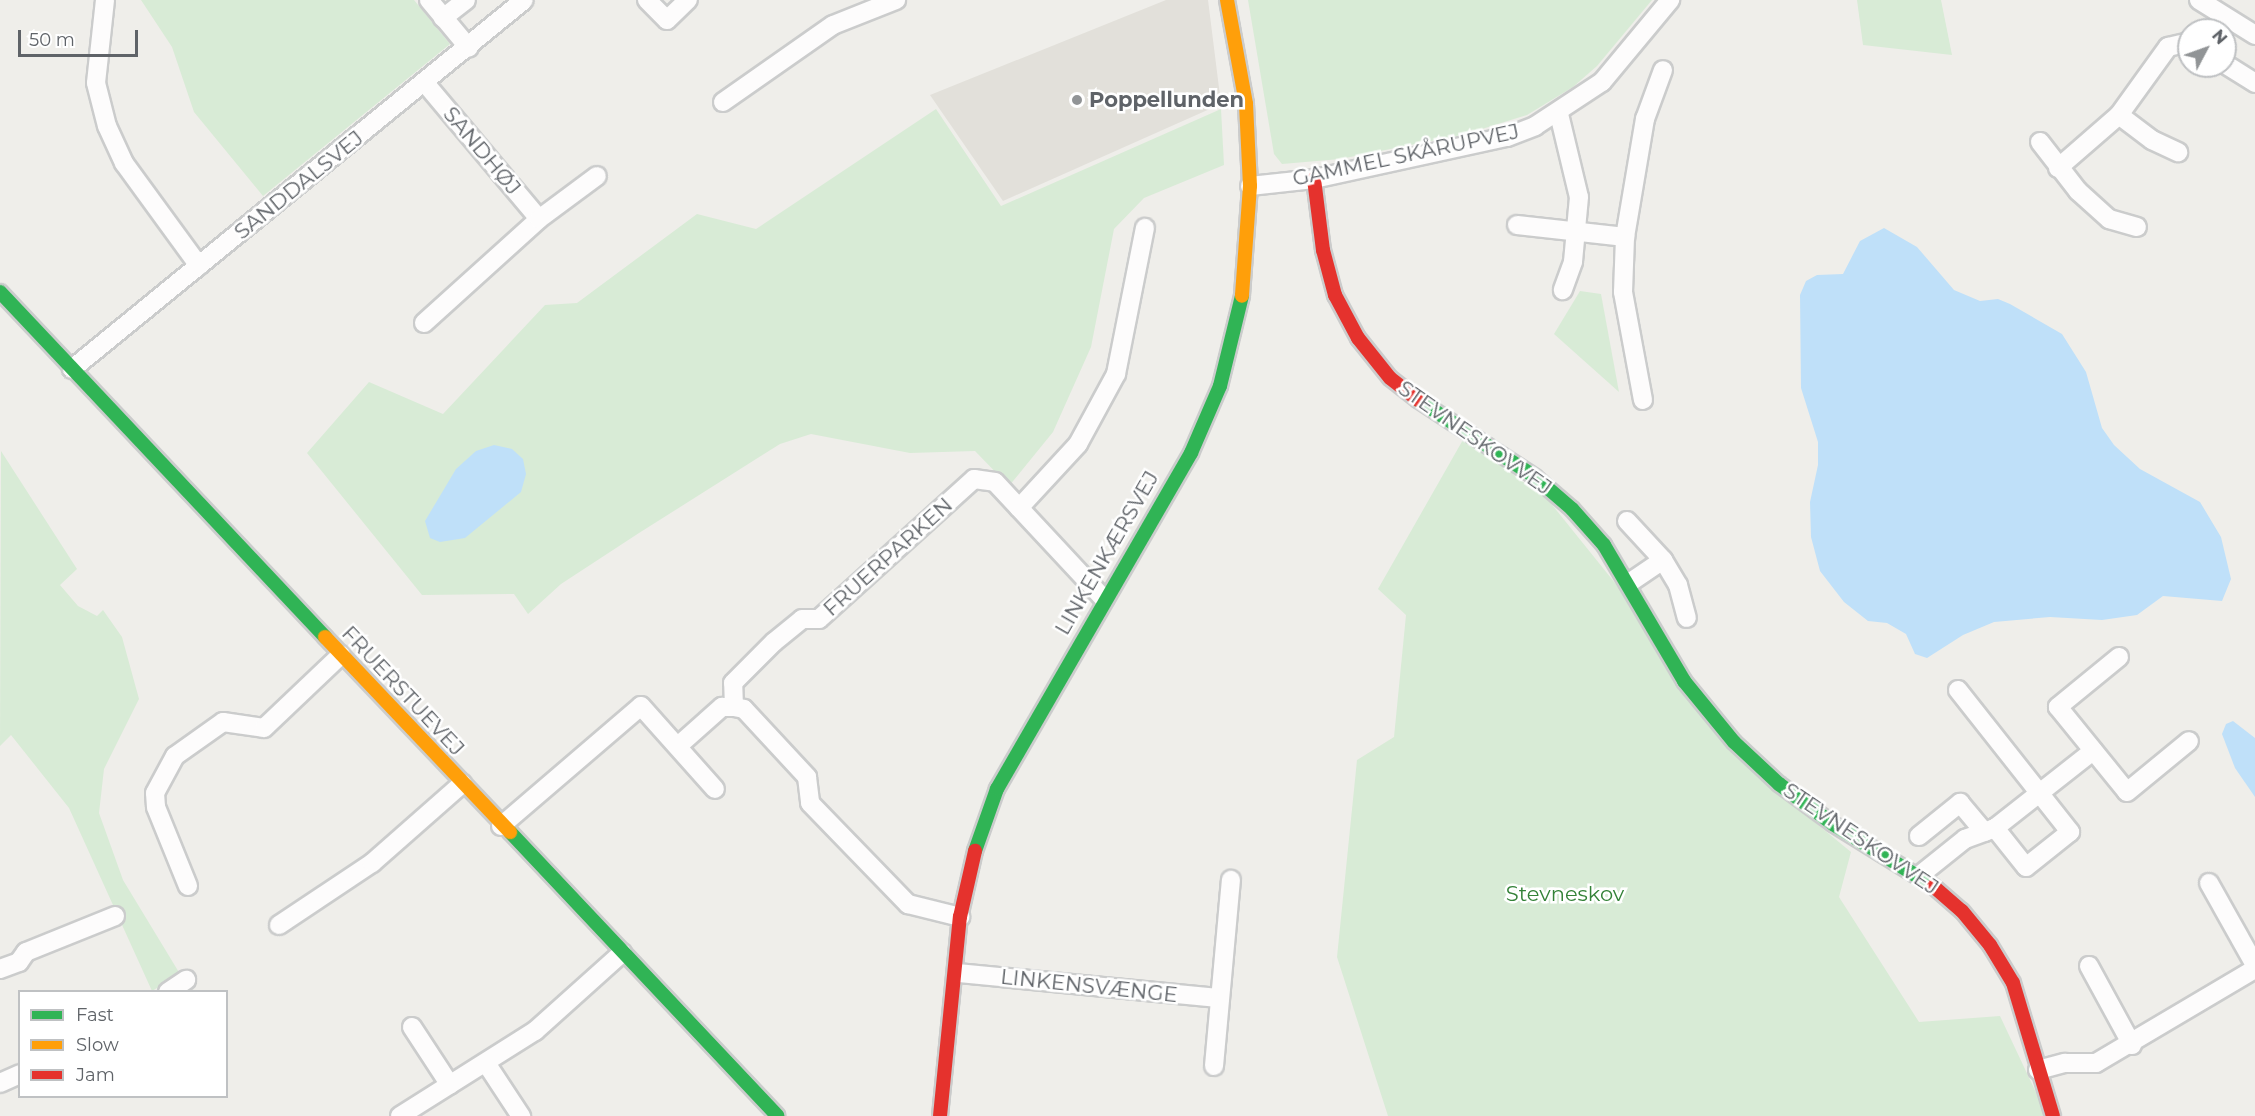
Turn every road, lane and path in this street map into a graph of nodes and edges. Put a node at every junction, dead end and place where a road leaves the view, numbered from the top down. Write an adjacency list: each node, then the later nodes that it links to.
1 (105, 0): 34 (street)
2 (429, 0): 11 (street)
3 (466, 0): 11 (street)
4 (524, 0): 14 (street, SANDDALSVEJ)
5 (647, 0): 6 (street)
6 (688, 0)
7 (896, 0): 19 (street)
8 (1227, 0): 27 (street, LINKENKÆRSVEJ)
9 (1670, 0): 20 (street, GAMMEL SKÅRUPVEJ)
10 (2199, 0): 12 (street)
11 (443, 18): 14 (street)
12 (2255, 35)
13 (2177, 45): 21 (street)
14 (469, 48): 17 (street, SANDDALSVEJ)
15 (1663, 70): 33 (street)
16 (2237, 72): 18 (street)
17 (425, 83): 28 (street, SANDHØJ); 34 (street, SANDDALSVEJ)
18 (2255, 83)
19 (723, 102)
20 (1559, 114): 26 (street, GAMMEL SKÅRUPVEJ); 32 (street)
21 (2119, 115): 23 (street); 24 (street)
22 (2040, 142): 24 (street)
23 (2178, 152)
24 (2058, 168): 30 (street)
25 (597, 176): 28 (street)
26 (1314, 179): 27 (street, GAMMEL SKÅRUPVEJ); 43 (street, STEVNESKOVVEJ)
27 (1250, 186): 44 (street, LINKENKÆRSVEJ)
28 (539, 219): 37 (street)
29 (1516, 225): 32 (street)
30 (2137, 227)
31 (1145, 228): 40 (street)
32 (1578, 231): 33 (street); 35 (street)
33 (1625, 237): 39 (street)
34 (200, 266): 38 (street, SANDDALSVEJ)
35 (1563, 290)
36 (0, 292): 38 (street, FRUERSTUEVEJ)
37 (424, 323)
38 (72, 369): 46 (street, FRUERSTUEVEJ)
39 (1643, 400)
40 (1019, 508): 44 (street, FRUERPARKEN); 49 (street, FRUERPARKEN)
41 (1627, 521): 42 (street)
42 (1663, 560): 43 (street); 45 (street)
43 (1629, 583): 59 (street, STEVNESKOVVEJ)
44 (1104, 599): 64 (street, LINKENKÆRSVEJ)
45 (1687, 618)
46 (341, 655): 53 (street, FRUERSTUEVEJ); 62 (street)
47 (2119, 657): 52 (street)
48 (1958, 690): 55 (street)
49 (734, 707): 51 (street); 64 (street)
50 (2189, 741): 52 (street)
51 (678, 746): 54 (street); 56 (street)
52 (2093, 751): 55 (street)
53 (462, 784): 56 (street, FRUERSTUEVEJ); 65 (street)
54 (715, 789)
55 (2040, 793): 57 (street); 57 (street)
56 (501, 826): 66 (street, FRUERSTUEVEJ)
57 (1990, 830): 58 (street); 59 (street)
58 (1919, 836)
59 (1920, 875): 78 (street, STEVNESKOVVEJ)
60 (1231, 880): 73 (street)
61 (2209, 883): 68 (street)
62 (188, 886)
63 (115, 916): 69 (street)
64 (960, 917): 70 (street, LINKENKÆRSVEJ)
65 (279, 925)
66 (622, 953): 76 (street); 84 (street, FRUERSTUEVEJ)
67 (2089, 966): 75 (street)
68 (2255, 967): 75 (street)
69 (0, 969)
70 (957, 973): 73 (street, LINKENSVÆNGE); 85 (street, LINKENKÆRSVEJ)
71 (186, 980): 72 (street)
72 (171, 990)
73 (1220, 999): 77 (street)
74 (412, 1027): 81 (street)
75 (2132, 1045): 78 (street)
76 (486, 1063): 81 (street); 83 (street)
77 (1214, 1066)
78 (2038, 1070): 86 (street, STEVNESKOVVEJ)
79 (18, 1075): 80 (street)
80 (0, 1083)
81 (450, 1086): 82 (street)
82 (400, 1116)
83 (521, 1116)
84 (778, 1116)
85 (940, 1116)
86 (2053, 1116)

